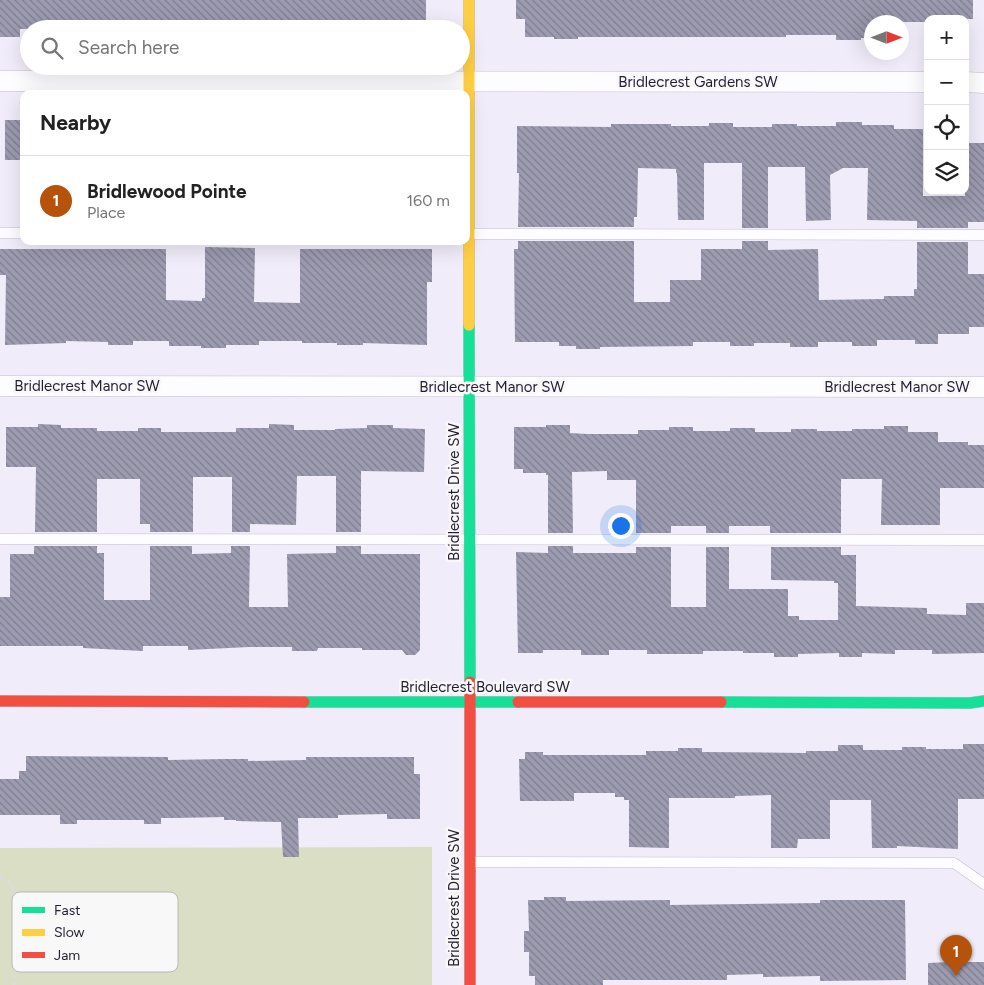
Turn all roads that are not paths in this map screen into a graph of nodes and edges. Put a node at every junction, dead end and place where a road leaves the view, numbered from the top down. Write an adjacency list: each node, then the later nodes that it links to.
1 (469, 0): 2 (street, Bridlecrest Drive SW)
2 (469, 20)
3 (469, 75): 5 (street, Bridlecrest Drive SW)
4 (0, 81): 5 (street, Bridlecrest Gardens SW)
5 (469, 81): 6 (street, Bridlecrest Gardens SW); 9 (street, Bridlecrest Drive SW)
6 (924, 82)
7 (969, 82): 8 (street)
8 (984, 82)
9 (469, 90)
10 (0, 234): 11 (lane)
11 (20, 234)
12 (470, 234): 13 (lane)
13 (984, 235)
14 (468, 245): 16 (street, Bridlecrest Drive SW)
15 (0, 386): 16 (street, Bridlecrest Manor SW)
16 (469, 387): 17 (street, Bridlecrest Manor SW); 19 (street, Bridlecrest Drive SW)
17 (984, 388)
18 (0, 539): 19 (lane)
19 (469, 540): 20 (lane); 22 (street, Bridlecrest Drive SW)
20 (984, 540)
21 (0, 701): 22 (street, Bridlecrest Boulevard SW)
22 (469, 702): 23 (street, Bridlecrest Boulevard SW); 24 (street, Bridlecrest Drive SW)
23 (979, 703)
24 (469, 862): 25 (lane); 26 (street, Bridlecrest Drive SW)
25 (984, 884)
26 (470, 985)

